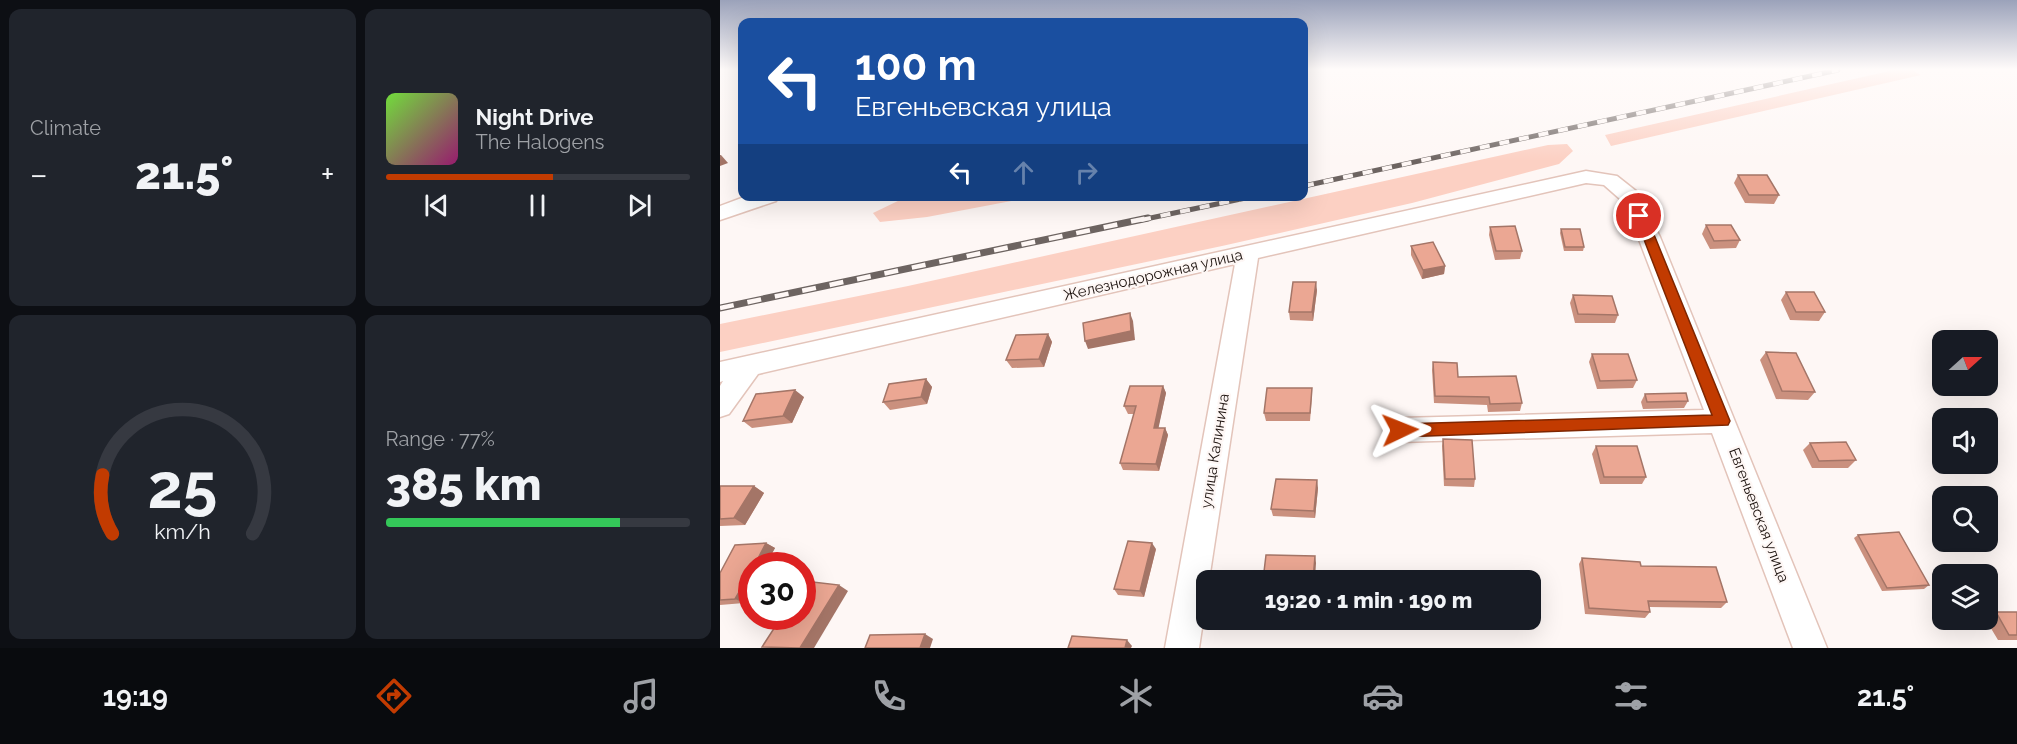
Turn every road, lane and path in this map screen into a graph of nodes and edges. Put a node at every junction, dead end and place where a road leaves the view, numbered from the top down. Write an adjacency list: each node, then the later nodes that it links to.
1 (1586, 177): 4 (street, Железнодорожная улица); 8 (street, Евгеньевская улица)
2 (755, 201): 3 (street)
3 (720, 213)
4 (1248, 253): 5 (street, Железнодорожная улица); 10 (street, улица Калинина)
5 (749, 366): 6 (street, Железнодорожная улица); 7 (street)
6 (720, 372)
7 (720, 406)
8 (1722, 421): 9 (street); 11 (street, Евгеньевская улица)
9 (1400, 430)
10 (1182, 648)
11 (1810, 648)

